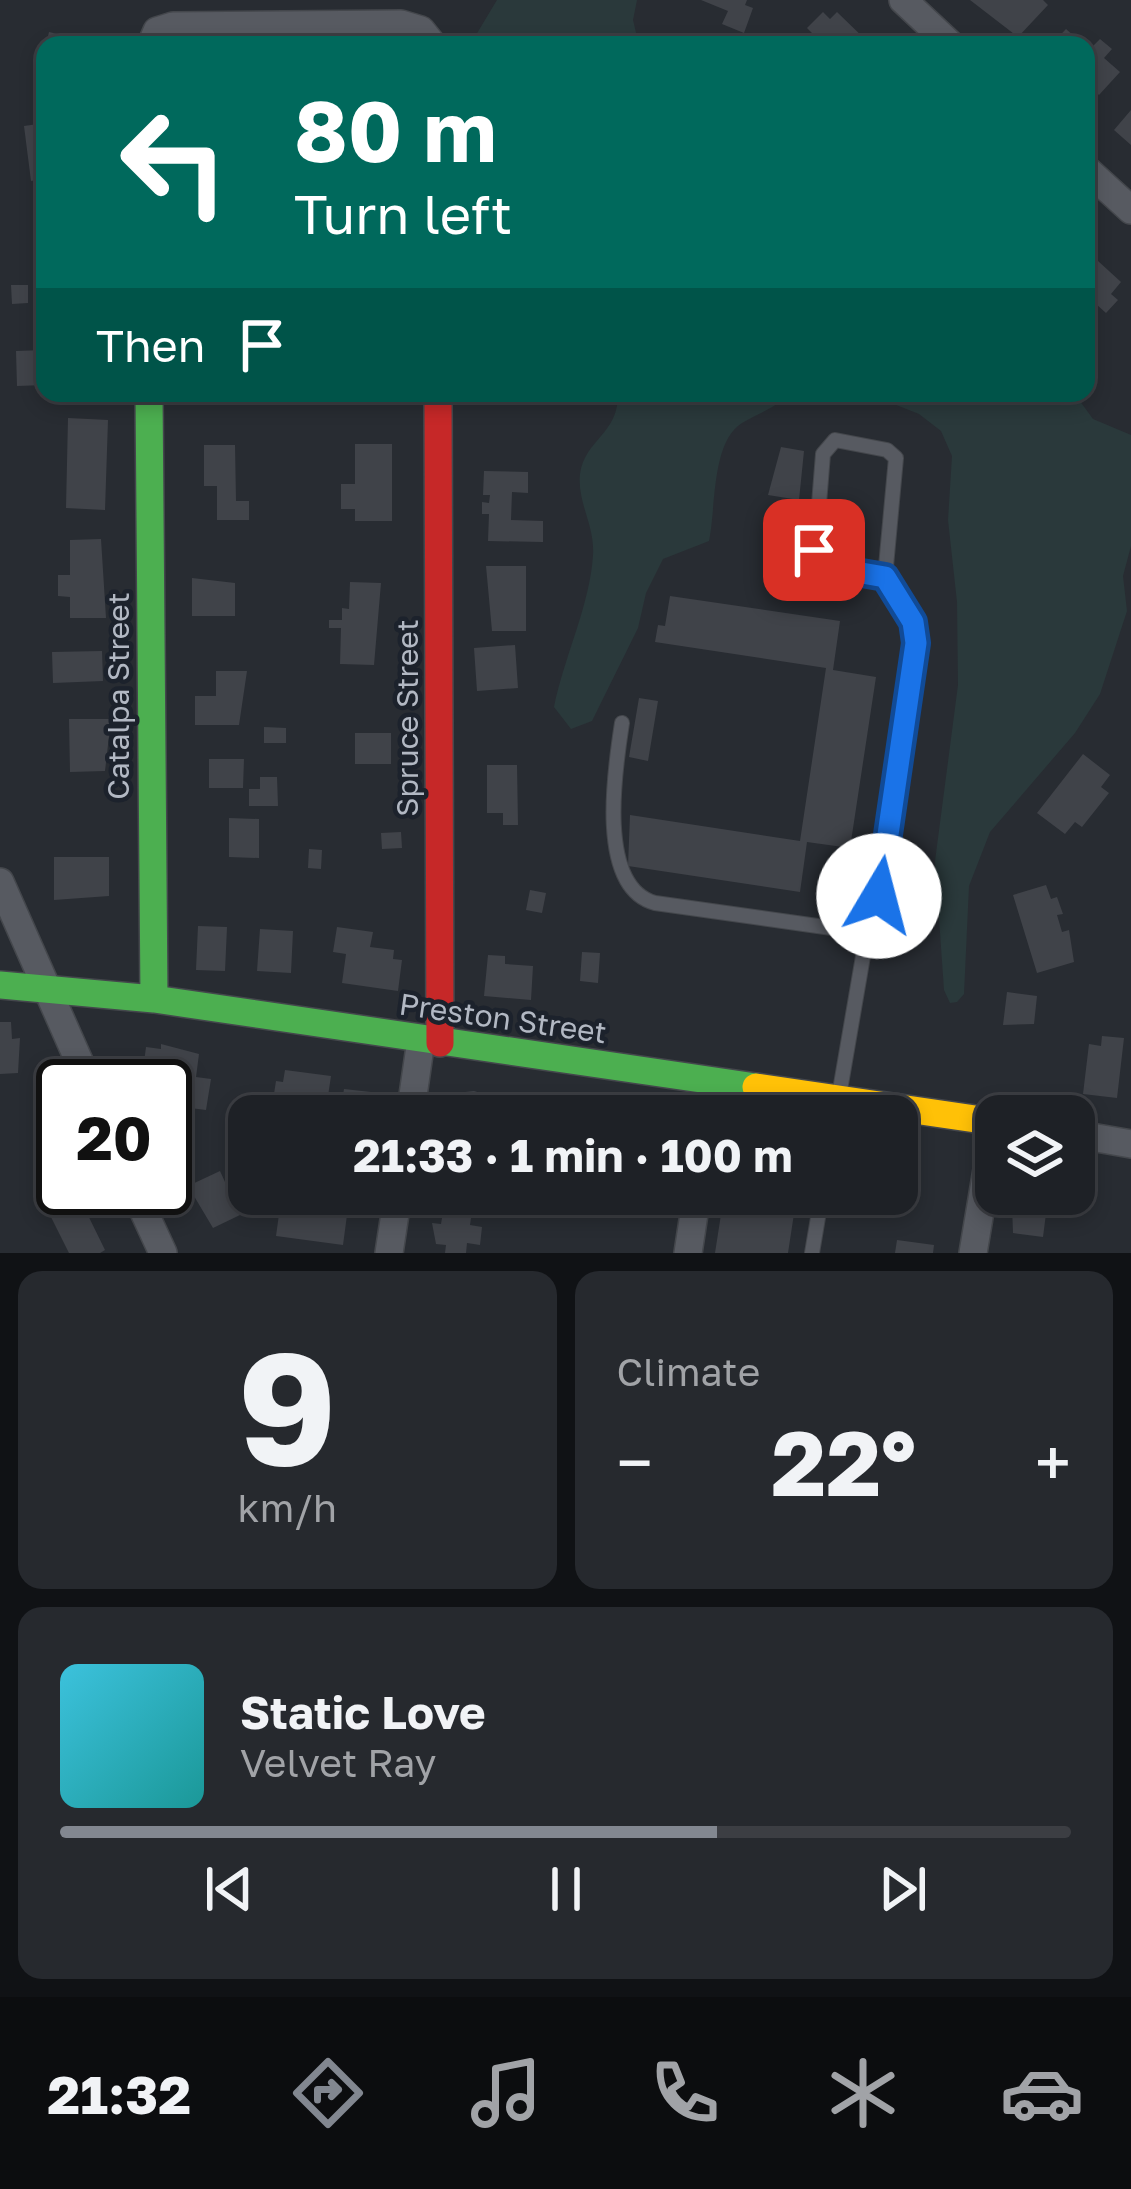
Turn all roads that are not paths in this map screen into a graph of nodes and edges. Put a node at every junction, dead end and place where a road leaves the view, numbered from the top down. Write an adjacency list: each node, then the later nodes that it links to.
1 (903, 0): 4 (street)
2 (157, 36): 3 (street)
3 (426, 36)
4 (941, 36)
5 (1095, 177): 6 (street)
6 (1131, 210)
7 (149, 402): 15 (street, Catalpa Street)
8 (438, 402): 16 (street, Spruce Street)
9 (885, 577): 9 (lane); 12 (lane)
10 (622, 722): 12 (lane)
11 (0, 882): 14 (street)
12 (867, 933): 22 (lane)
13 (0, 985): 14 (street, Preston Street)
14 (48, 988): 15 (street, Preston Street); 17 (street)
15 (154, 999): 16 (street, Preston Street)
16 (430, 1041): 18 (street, Preston Street); 19 (street)
17 (78, 1059)
18 (713, 1082): 20 (street); 21 (street, Preston Street)
19 (416, 1095)
20 (711, 1095)
21 (775, 1095)
22 (839, 1095)
23 (918, 1115): 24 (street, Preston Street)
24 (975, 1120)
25 (1095, 1138): 26 (street)
26 (1131, 1144)
27 (146, 1215): 32 (street)
28 (395, 1215): 33 (street)
29 (694, 1215): 34 (street)
30 (818, 1215): 35 (lane)
31 (980, 1215): 36 (street)
32 (163, 1253)
33 (389, 1253)
34 (688, 1253)
35 (812, 1253)
36 (974, 1253)

